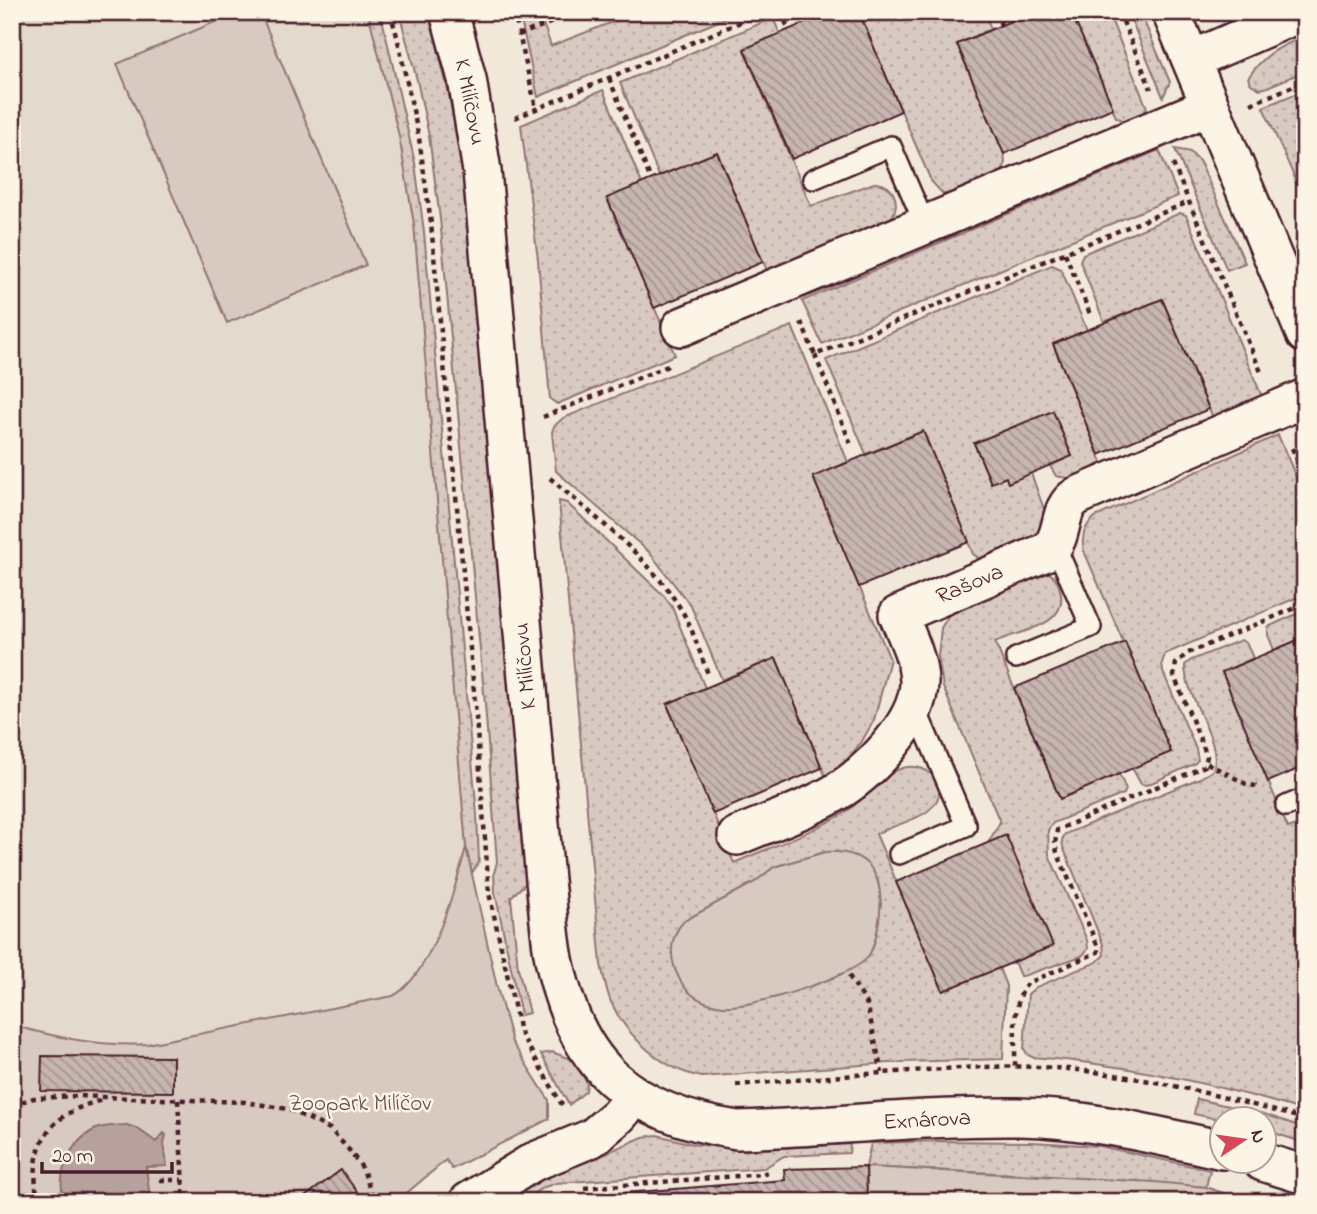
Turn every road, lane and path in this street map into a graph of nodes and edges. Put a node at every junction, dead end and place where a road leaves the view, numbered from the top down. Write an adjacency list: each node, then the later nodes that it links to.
1 (390, 12): 41 (path)
2 (449, 12): 51 (street, K Milíčovu)
3 (514, 12): 13 (path)
4 (578, 12): 13 (path)
5 (764, 12): 15 (path)
6 (781, 12): 12 (path)
7 (996, 12): 11 (path)
8 (1119, 12): 21 (path)
9 (1171, 12): 14 (street)
10 (1302, 12): 14 (street)
11 (1001, 25)
12 (789, 30)
13 (519, 35): 19 (path)
14 (1191, 60): 17 (street)
15 (609, 78): 19 (path); 23 (path)
16 (1305, 81): 18 (path)
17 (1210, 106): 21 (street); 30 (street)
18 (1247, 106)
19 (536, 108): 20 (path)
20 (509, 121)
21 (1161, 126): 24 (path); 25 (street)
22 (813, 179): 25 (lane)
23 (651, 180)
24 (1189, 202): 26 (path); 32 (path)
25 (925, 225): 29 (street)
26 (1065, 253): 28 (path); 31 (path)
27 (797, 313): 31 (path)
28 (1090, 314)
29 (681, 327): 33 (path)
30 (1305, 334)
31 (815, 355): 34 (path)
32 (1291, 404): 36 (path); 37 (street)
33 (542, 418)
34 (852, 447)
35 (549, 478): 40 (path)
36 (1305, 478)
37 (1055, 545): 39 (lane); 42 (street, Rašova)
38 (1305, 604): 43 (path)
39 (1016, 658)
40 (709, 676)
41 (475, 703)
42 (914, 705): 46 (street, Rašova); 47 (lane)
43 (1207, 763): 45 (path); 49 (path)
44 (1305, 798): 45 (lane)
45 (1286, 806)
46 (737, 836)
47 (899, 854)
48 (849, 976): 50 (path)
49 (1015, 1066)
50 (882, 1072)
51 (635, 1096): 55 (street, Exnárova); 67 (street)
52 (107, 1099): 53 (path); 54 (path); 64 (path)
53 (178, 1100): 60 (path); 66 (path)
54 (12, 1105)
55 (1208, 1147)
56 (1278, 1166): 58 (street)
57 (774, 1168): 61 (path)
58 (1305, 1175)
59 (160, 1180): 60 (path)
60 (182, 1180): 65 (path)
61 (577, 1188)
62 (12, 1197): 63 (path)
63 (16, 1202)
64 (38, 1202)
65 (184, 1202)
66 (374, 1202)
67 (468, 1202)

